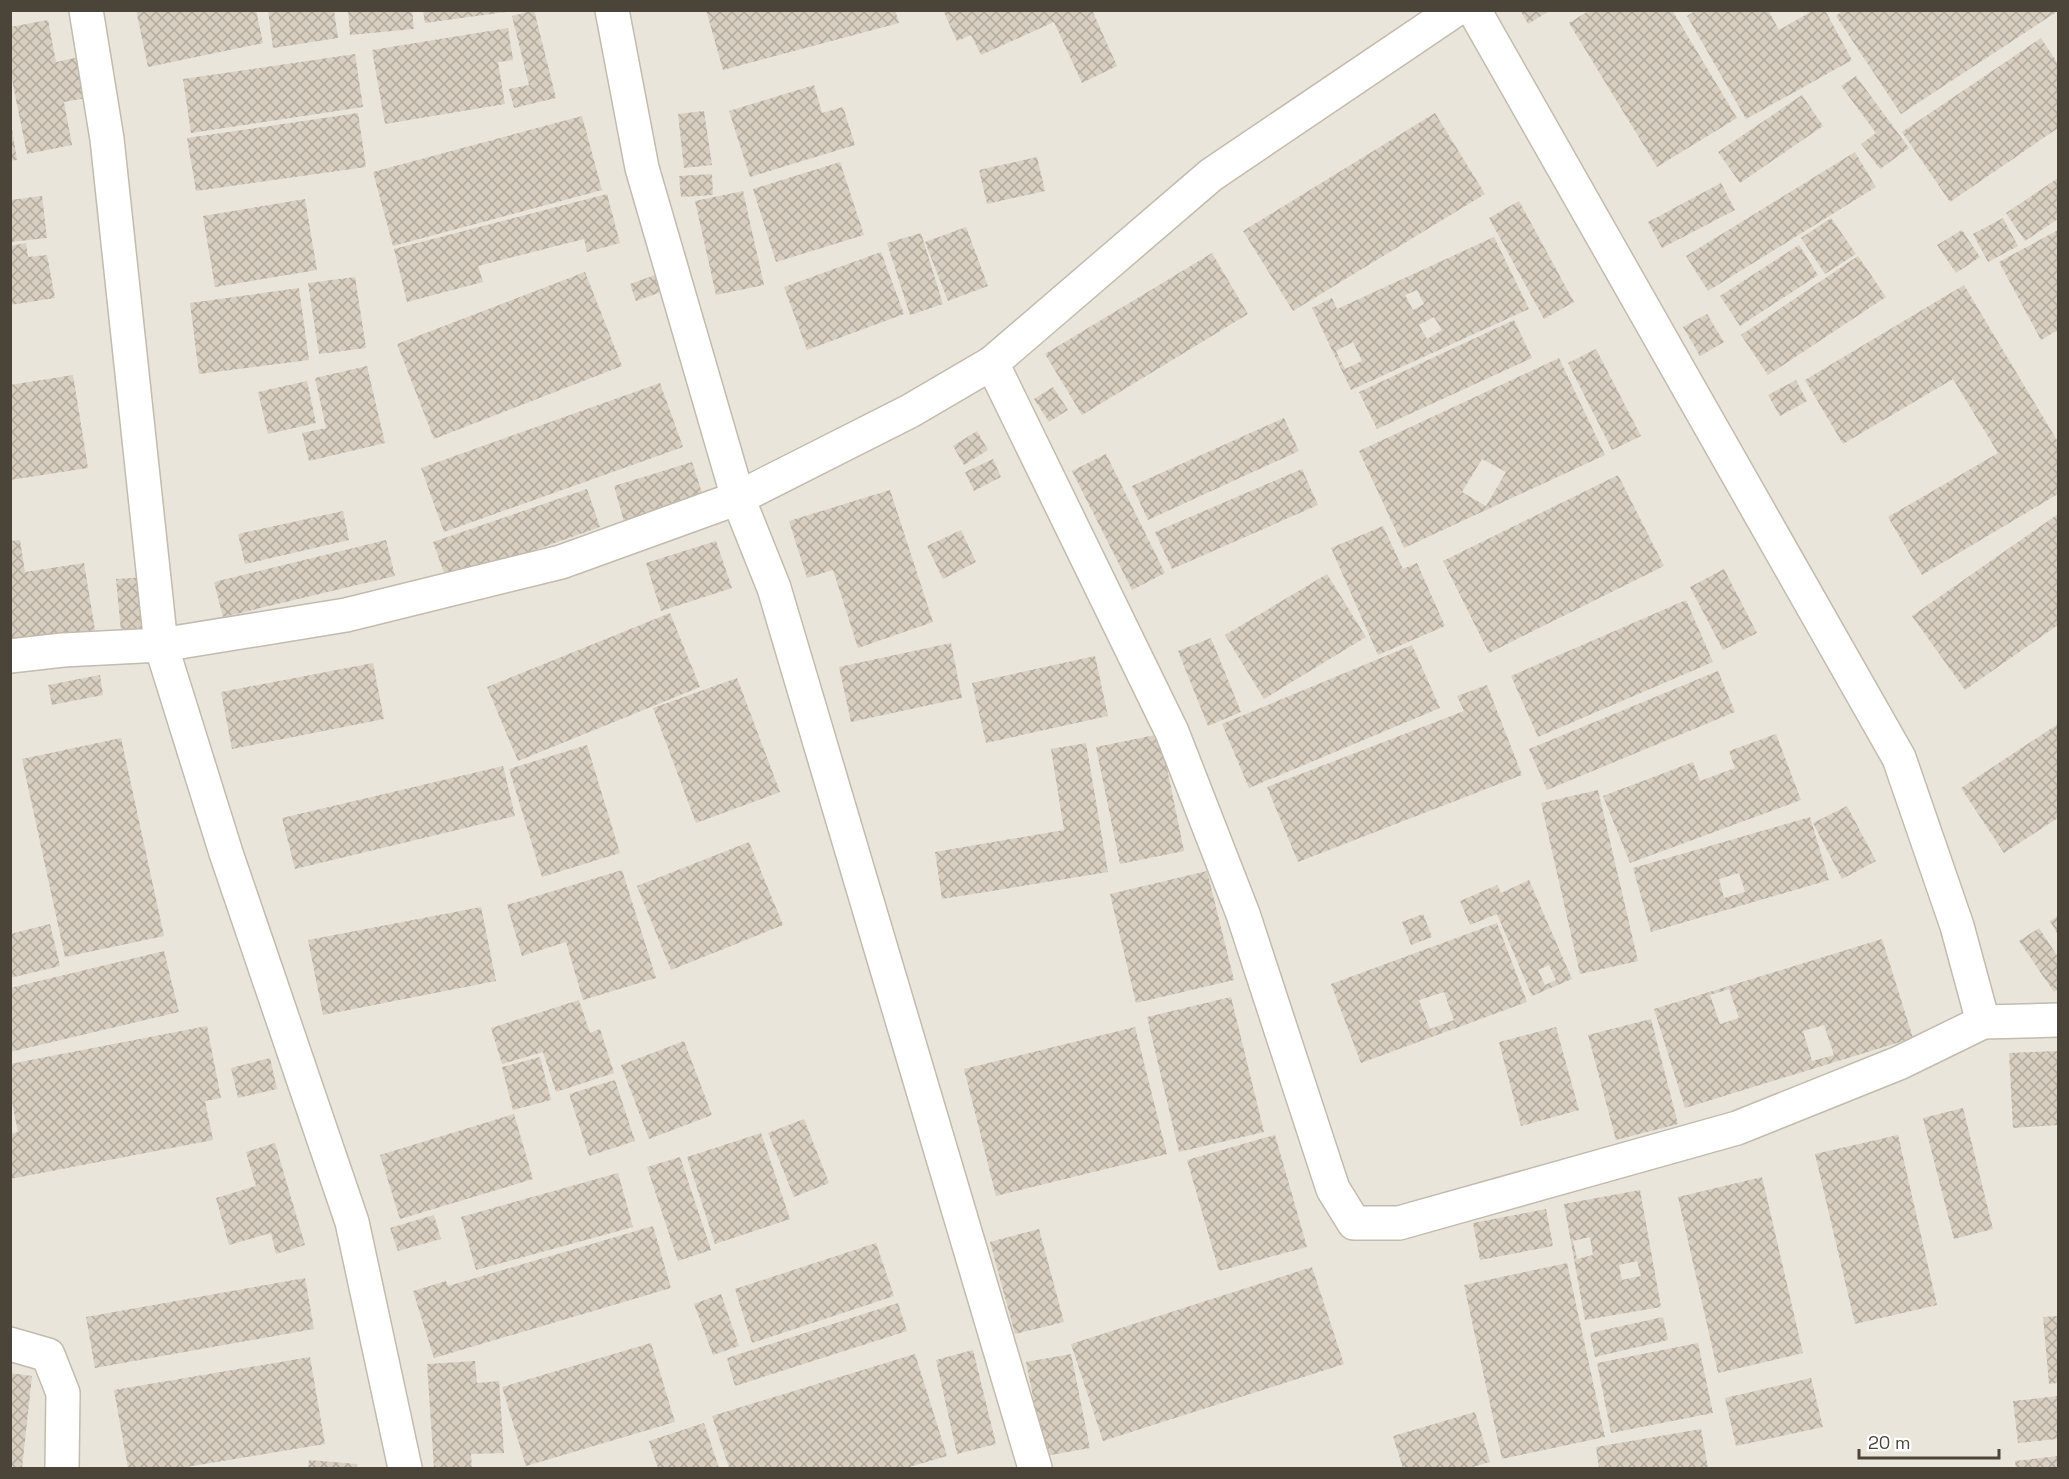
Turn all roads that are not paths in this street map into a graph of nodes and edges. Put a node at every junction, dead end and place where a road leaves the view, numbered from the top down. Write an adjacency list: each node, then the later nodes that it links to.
1 (86, 10): 7 (street)
2 (612, 10): 6 (street)
3 (1455, 10): 5 (street)
4 (1474, 10): 10 (street)
5 (992, 363): 6 (street); 10 (street)
6 (738, 498): 7 (street); 14 (street)
7 (161, 645): 8 (street); 13 (street)
8 (10, 656)
9 (2058, 1020): 10 (street)
10 (1983, 1022)
11 (10, 1344): 12 (street)
12 (62, 1468)
13 (405, 1468)
14 (1035, 1468)

